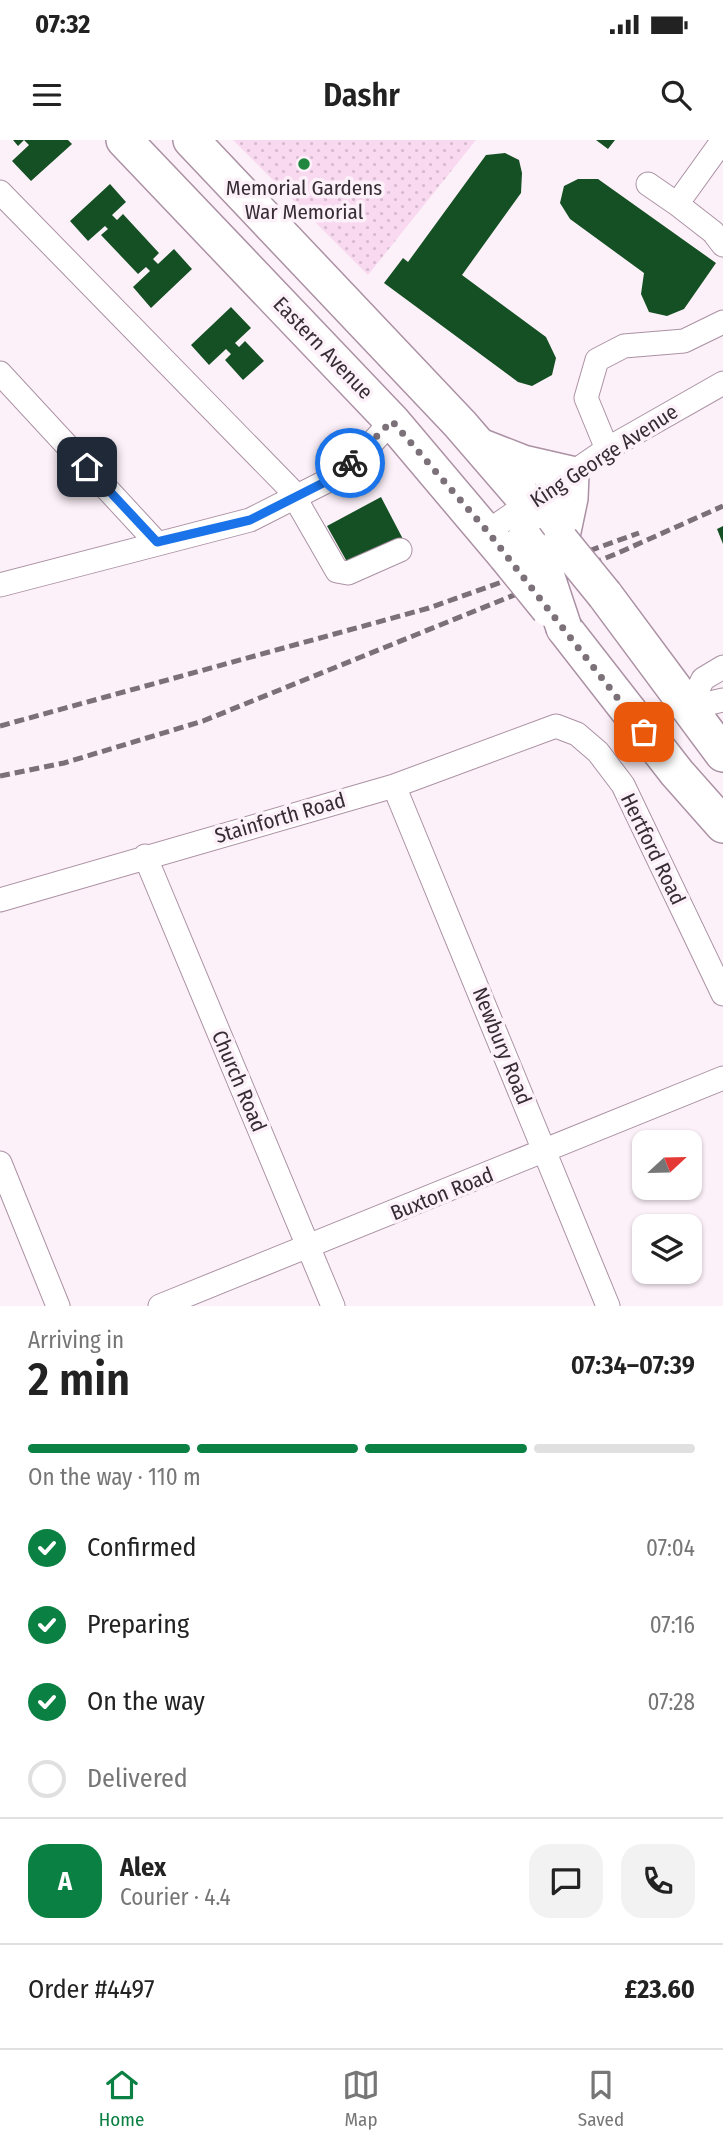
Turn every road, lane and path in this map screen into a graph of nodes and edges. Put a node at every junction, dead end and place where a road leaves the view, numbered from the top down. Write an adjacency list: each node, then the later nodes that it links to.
1 (124, 140): 11 (highway, Eastern Avenue)
2 (191, 140): 12 (highway)
3 (723, 140): 6 (street)
4 (648, 184): 6 (street)
5 (0, 192): 15 (street)
6 (677, 204): 7 (street)
7 (723, 245)
8 (723, 322): 13 (street)
9 (0, 373): 18 (street)
10 (723, 383): 13 (street, King George Avenue)
11 (392, 421): 15 (street); 19 (highway, Eastern Avenue)
12 (479, 446): 14 (highway); 16 (highway)
13 (607, 449): 14 (street, King George Avenue)
14 (571, 474): 16 (street, King George Avenue); 17 (highway)
15 (296, 498): 18 (street); 20 (street)
16 (528, 504): 17 (highway); 19 (highway)
17 (561, 541): 24 (highway, bridge)
18 (157, 542): 21 (street)
19 (506, 542): 25 (highway, Eastern Avenue, bridge)
20 (400, 550)
21 (0, 585)
22 (723, 667): 24 (street)
23 (723, 700): 24 (street)
24 (683, 712): 25 (highway); 27 (highway); 29 (highway)
25 (630, 714): 29 (highway, Eastern Avenue)
26 (556, 726): 28 (street, Stainforth Road); 32 (street, Hertford Road)
27 (723, 754)
28 (394, 786): 30 (street, Stainforth Road); 34 (street, Newbury Road)
29 (714, 814)
30 (145, 856): 31 (street, Stainforth Road); 36 (street, Church Road)
31 (0, 900)
32 (723, 994)
33 (723, 1078): 34 (street, Buxton Road)
34 (546, 1152): 36 (street, Buxton Road); 40 (street, Newbury Road)
35 (0, 1163): 37 (street)
36 (309, 1247): 38 (street, Buxton Road); 39 (street, Church Road)
37 (58, 1306)
38 (160, 1306)
39 (333, 1306)
40 (608, 1306)

